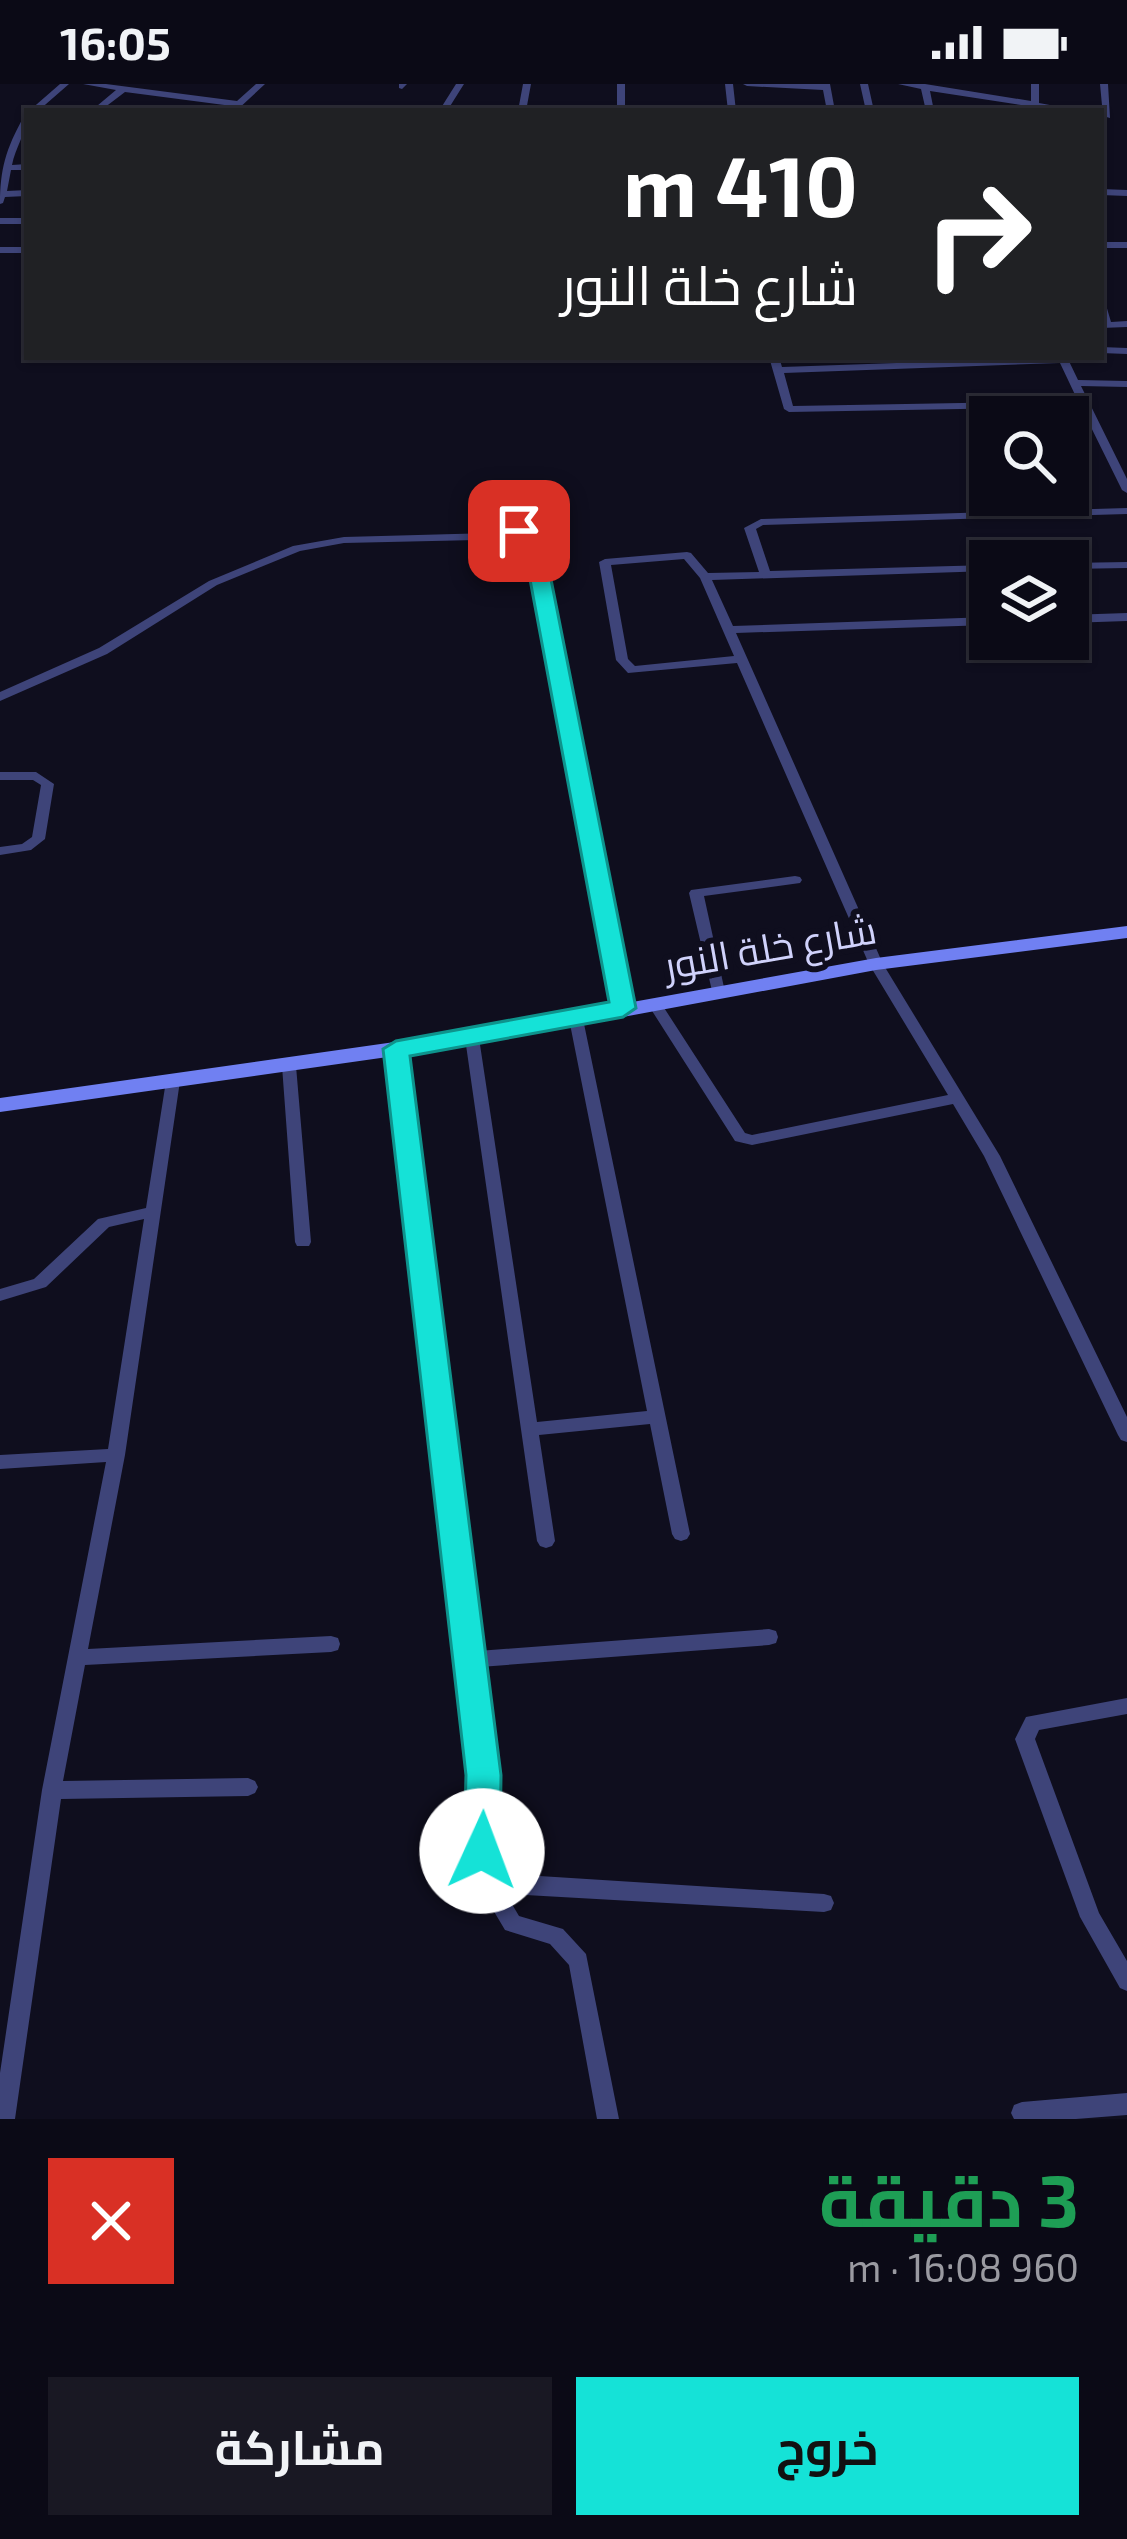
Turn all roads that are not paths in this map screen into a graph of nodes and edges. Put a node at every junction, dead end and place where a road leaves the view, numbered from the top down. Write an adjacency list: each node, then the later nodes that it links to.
1 (65, 84): 15 (street)
2 (86, 84): 10 (street)
3 (261, 84): 14 (street)
4 (747, 84): 8 (street)
5 (902, 84): 9 (street)
6 (1035, 84): 13 (street)
7 (1104, 84): 20 (street)
8 (826, 86)
9 (925, 87): 11 (street); 18 (street)
10 (123, 88): 12 (street); 16 (street)
11 (969, 88): 13 (street)
12 (180, 96): 14 (street); 17 (street)
13 (1035, 104): 19 (street)
14 (235, 107)
15 (37, 108)
16 (99, 108)
17 (166, 108)
18 (929, 108)
19 (1060, 108)
20 (1104, 115): 21 (street)
21 (1127, 119)
22 (24, 125): 23 (street)
23 (7, 167): 24 (street); 25 (street)
24 (24, 167)
25 (1, 197)
26 (1127, 324): 27 (street)
27 (1104, 325)
28 (978, 360): 30 (street)
29 (1064, 360): 32 (street)
30 (894, 362): 31 (street)
31 (775, 364): 35 (street)
32 (1074, 383): 33 (street); 34 (street)
33 (1127, 384)
34 (1080, 396)
35 (969, 406)
36 (1089, 414): 37 (street)
37 (1127, 490)
38 (1127, 511): 42 (street)
39 (1127, 565): 40 (street)
40 (1089, 566)
41 (969, 569): 42 (street)
42 (765, 574): 43 (street)
43 (705, 577): 47 (street); 48 (street)
44 (1127, 617): 45 (street)
45 (1089, 618)
46 (969, 623): 47 (street)
47 (729, 630): 48 (street)
48 (741, 659): 54 (street)
49 (0, 697): 57 (street)
50 (0, 776): 51 (street)
51 (0, 850)
52 (795, 880): 55 (street)
53 (1127, 932): 54 (street, شارع خلة النور)
54 (876, 964): 55 (street, شارع خلة النور); 63 (street)
55 (718, 992): 56 (street, شارع خلة النور)
56 (654, 1003): 57 (street, شارع خلة النور); 63 (street)
57 (623, 1008): 58 (street, شارع خلة النور)
58 (576, 1019): 59 (street, شارع خلة النور); 68 (street)
59 (472, 1037): 60 (street, شارع خلة النور); 69 (street)
60 (396, 1049): 61 (street, شارع خلة النور); 78 (street)
61 (289, 1066): 62 (street, شارع خلة النور); 66 (street)
62 (173, 1081): 64 (street, شارع خلة النور); 65 (street)
63 (958, 1098): 70 (street)
64 (0, 1105)
65 (151, 1212): 67 (street); 71 (street)
66 (303, 1243)
67 (0, 1295)
68 (656, 1417): 69 (street); 73 (street)
69 (529, 1429): 74 (street)
70 (1127, 1436)
71 (116, 1454): 72 (street); 77 (street)
72 (0, 1462)
73 (681, 1534)
74 (546, 1541)
75 (769, 1637): 78 (street)
76 (331, 1644): 77 (street)
77 (81, 1657): 81 (street)
78 (466, 1660): 82 (street)
79 (1127, 1706): 84 (street)
80 (248, 1786): 81 (street)
81 (52, 1790): 87 (street)
82 (488, 1882): 83 (street); 88 (street)
83 (824, 1903)
84 (1127, 1981)
85 (1127, 2104): 86 (street)
86 (1022, 2113)
87 (4, 2119)
88 (608, 2119)

